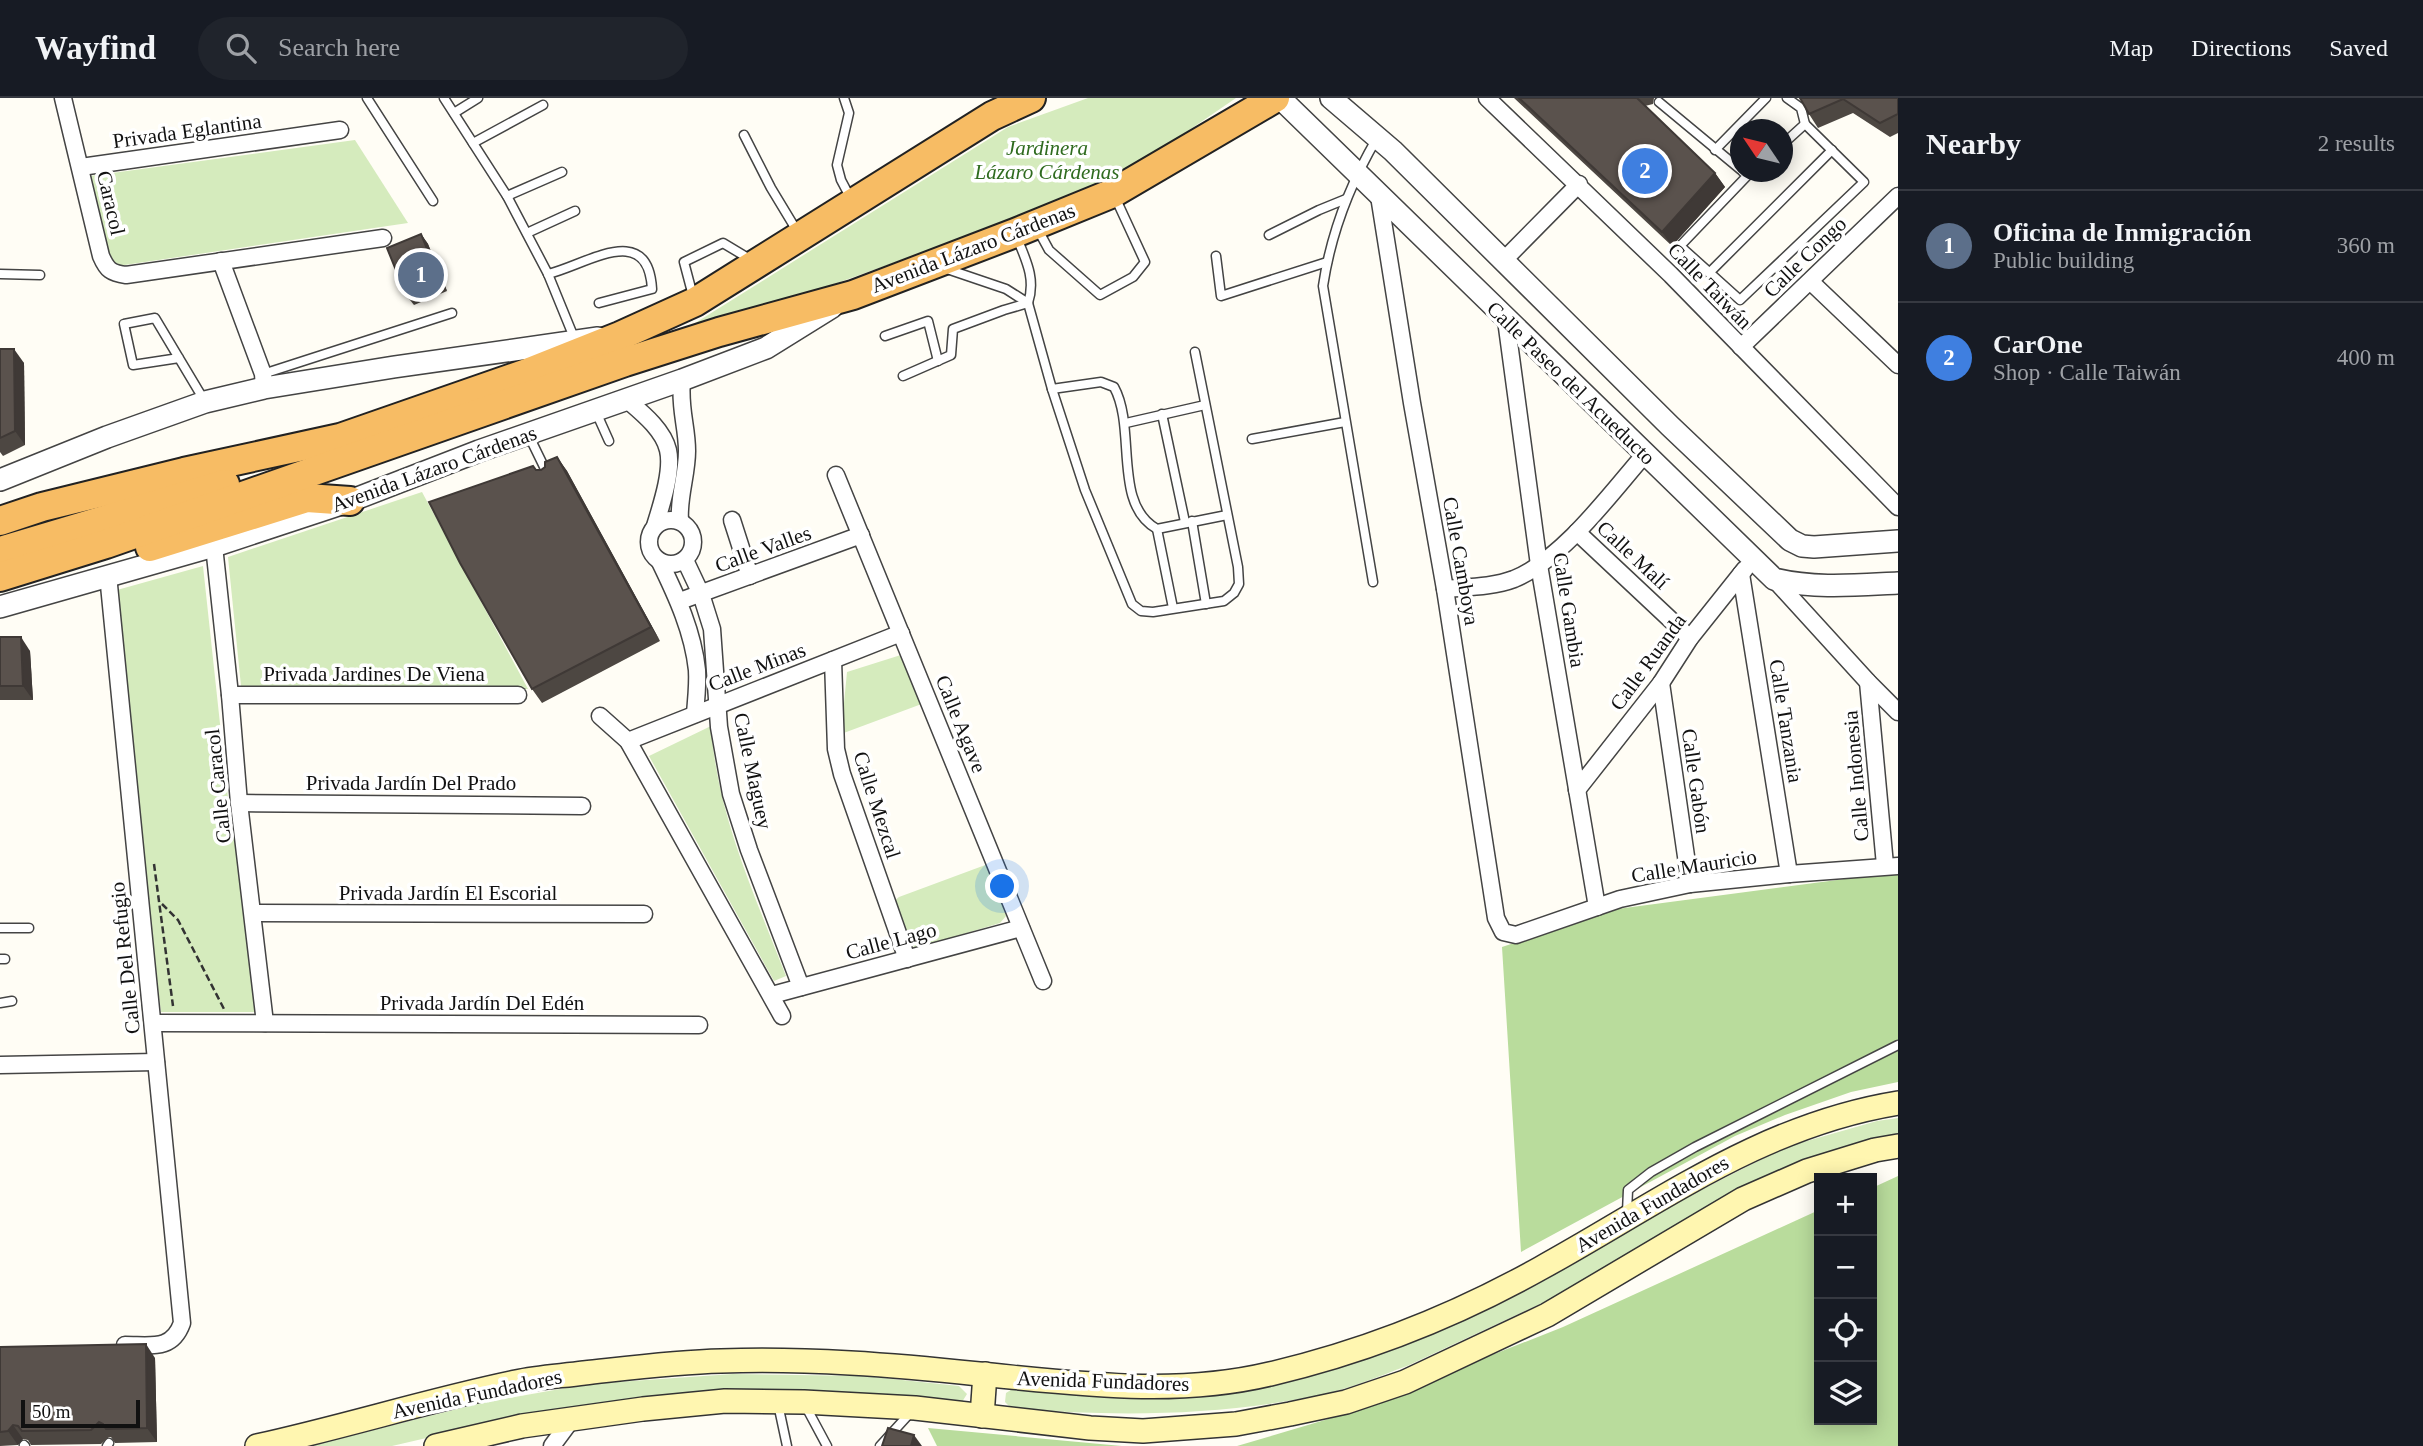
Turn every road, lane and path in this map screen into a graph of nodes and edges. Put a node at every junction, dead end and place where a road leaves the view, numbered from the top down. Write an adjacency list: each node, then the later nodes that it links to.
1 (63, 98): 25 (street, Caracol)
2 (367, 98): 35 (lane)
3 (444, 98): 15 (lane)
4 (478, 98): 15 (lane)
5 (844, 98): 36 (lane)
6 (1031, 98): 36 (highway)
7 (1275, 98): 30 (highway, Avenida Lázaro Cárdenas)
8 (1280, 98): 27 (street, Calle Paseo del Acueducto)
9 (1332, 98): 20 (street, Calle Paseo del Acueducto)
10 (1488, 98): 29 (street, Calle Taiwán)
11 (1766, 98): 22 (lane)
12 (1787, 98): 16 (lane)
13 (1659, 102): 22 (lane)
14 (542, 105): 21 (lane)
15 (454, 113): 21 (lane)
16 (1805, 124): 19 (lane); 23 (lane)
17 (340, 130): 25 (street, Privada Eglantina)
18 (744, 135): 41 (lane)
19 (1793, 135)
20 (1377, 138): 27 (lane); 44 (street, Calle Paseo del Acueducto)
21 (473, 143): 32 (lane)
22 (1715, 150): 24 (lane)
23 (1832, 150): 49 (lane); 49 (lane)
24 (1730, 161)
25 (81, 167): 45 (street, Caracol)
26 (562, 172): 32 (lane)
27 (1356, 173): 33 (street, Calle Paseo del Acueducto); 34 (lane)
28 (1737, 182): 49 (lane)
29 (1579, 184): 44 (street); 63 (street, Calle Taiwán)
30 (1113, 193): 38 (highway, Avenida Lázaro Cárdenas); 38 (lane)
31 (1898, 195): 53 (street, Calle Congo)
32 (507, 196): 39 (lane)
33 (1379, 196): 59 (street, Calle Paseo del Acueducto); 114 (street, Calle Camboya)
34 (1346, 200): 40 (lane); 46 (lane)
35 (432, 201)
36 (853, 204): 41 (highway)
37 (575, 211): 39 (lane)
38 (1026, 229): 48 (highway, Avenida Lázaro Cárdenas); 57 (lane)
39 (527, 233): 51 (lane)
40 (1269, 234)
41 (801, 237): 47 (highway)
42 (383, 238): 45 (street)
43 (1216, 256): 46 (lane)
44 (1504, 260): 100 (street, Calle Paseo del Acueducto)
45 (221, 261): 70 (street)
46 (1327, 262): 77 (lane)
47 (757, 264): 55 (highway); 55 (lane)
48 (934, 264): 54 (highway, Avenida Lázaro Cárdenas); 57 (lane)
49 (1709, 272)
50 (0, 274): 52 (lane)
51 (548, 274): 56 (lane); 62 (lane)
52 (40, 275)
53 (1811, 282): 63 (street, Calle Congo); 67 (street)
54 (853, 295): 69 (street, Avenida Lázaro Cárdenas); 82 (highway, Avenida Lázaro Cárdenas)
55 (695, 302): 60 (highway)
56 (599, 303)
57 (1028, 303): 66 (lane); 71 (lane)
58 (452, 313): 70 (lane)
59 (1506, 320): 85 (street, Calle Paseo del Acueducto); 106 (street, Calle Gambia)
60 (620, 336): 62 (street); 93 (highway)
61 (885, 336): 66 (lane)
62 (575, 340): 70 (street)
63 (1741, 348): 90 (street, Calle Taiwán)
64 (1195, 352): 74 (lane)
65 (178, 358): 65 (lane); 73 (lane)
66 (938, 360): 68 (lane)
67 (1898, 365)
68 (903, 376)
69 (681, 380): 72 (street, Avenida Lázaro Cárdenas); 83 (street)
70 (263, 381): 73 (street)
71 (1052, 389): 78 (lane); 119 (lane)
72 (626, 398): 75 (street, Avenida Lázaro Cárdenas); 84 (street)
73 (205, 402): 86 (street)
74 (1205, 405): 76 (lane); 91 (lane)
75 (594, 410): 79 (street, Avenida Lázaro Cárdenas); 81 (lane)
76 (1162, 414): 78 (lane); 94 (lane)
77 (1345, 422): 80 (lane); 112 (lane)
78 (1126, 423): 97 (lane)
79 (527, 433): 88 (lane); 89 (street, Avenida Lázaro Cárdenas)
80 (1252, 439)
81 (609, 441)
82 (379, 448): 101 (highway, Avenida Lázaro Cárdenas); 103 (highway)
83 (687, 448): 84 (street); 95 (street)
84 (668, 451): 96 (street)
85 (1645, 454): 98 (street); 107 (street, Calle Paseo del Acueducto)
86 (5, 475)
87 (836, 475): 99 (street, Calle Agave)
88 (549, 478)
89 (351, 501): 101 (highway); 102 (street, Avenida Lázaro Cárdenas)
90 (1898, 507)
91 (1227, 514): 94 (lane); 117 (lane)
92 (732, 520): 109 (street)
93 (0, 521)
94 (1188, 521): 97 (lane); 117 (lane)
95 (680, 522): 96 (street); 104 (street)
96 (655, 526): 105 (street)
97 (1157, 529): 119 (lane)
98 (1577, 531): 106 (street); 121 (street, Calle Malí)
99 (861, 535): 109 (street, Calle Valles); 120 (street, Calle Agave)
100 (1898, 541)
101 (106, 544): 110 (highway, Avenida Lázaro Cárdenas)
102 (214, 546): 108 (street, Avenida Lázaro Cárdenas); 125 (street, Calle Caracol)
103 (0, 551)
104 (685, 560): 105 (street); 115 (street, Calle Maguey)
105 (660, 562): 116 (street)
106 (1539, 565): 114 (street); 132 (street, Calle Gambia)
107 (1747, 566): 111 (street, Calle Paseo del Acueducto); 121 (street, Calle Ruanda); 137 (street, Calle Tanzania)
108 (108, 575): 118 (street, Avenida Lázaro Cárdenas); 156 (street, Calle Del Refugio)
109 (750, 576): 115 (street, Calle Valles)
110 (0, 577)
111 (1774, 579): 113 (street); 123 (street)
112 (1373, 582)
113 (1898, 583)
114 (1445, 589): 146 (street, Calle Camboya)
115 (701, 594): 116 (street, Calle Valles); 127 (street, Calle Maguey)
116 (680, 601): 129 (street)
117 (1206, 604): 119 (lane)
118 (0, 607)
119 (1173, 608)
120 (901, 633): 122 (street, Calle Minas); 145 (street, Calle Agave)
121 (1690, 638): 124 (street, Calle Ruanda)
122 (833, 660): 127 (street, Calle Minas); 147 (street, Calle Mezcal)
123 (1868, 682): 128 (street); 136 (street, Calle Indonesia)
124 (1661, 683): 132 (street, Calle Ruanda); 138 (street, Calle Gabón)
125 (230, 695): 126 (street, Privada Jardines De Viena); 133 (street, Calle Caracol)
126 (518, 695)
127 (717, 705): 129 (street, Calle Minas); 149 (street, Calle Maguey)
128 (1898, 712)
129 (695, 714): 131 (street, Calle Minas)
130 (600, 716): 131 (street)
131 (628, 741): 150 (street)
132 (1577, 790): 140 (street, Calle Gambia)
133 (239, 803): 134 (street, Privada Jardín Del Prado); 141 (street, Calle Caracol)
134 (582, 806)
135 (153, 862): 139 (path)
136 (1892, 866): 137 (street, Calle Mauricio)
137 (1789, 874): 138 (street, Calle Mauricio)
138 (1690, 884): 140 (street, Calle Mauricio)
139 (161, 903): 153 (path); 154 (path)
140 (1597, 907): 146 (street, Calle Mauricio)
141 (253, 913): 142 (street, Privada Jardín El Escorial); 157 (street, Calle Caracol)
142 (644, 914)
143 (0, 928): 144 (lane)
144 (29, 928)
145 (1021, 928): 147 (street, Calle Lago); 148 (street, Calle Agave)
146 (1503, 932)
147 (907, 959): 149 (street, Calle Lago)
148 (1043, 981)
149 (801, 987): 150 (street, Calle Lago)
150 (772, 995): 155 (street)
151 (12, 1001): 152 (lane)
152 (0, 1003)
153 (173, 1009)
154 (213, 1011)
155 (782, 1016)
156 (154, 1023): 157 (street, Privada Jardín Del Edén); 160 (street, Calle Del Refugio)
157 (265, 1023): 158 (street, Privada Jardín Del Edén)
158 (699, 1025)
159 (1898, 1045): 164 (lane)
160 (156, 1062): 161 (street); 165 (street, Calle Del Refugio)
161 (0, 1065)
162 (1898, 1102): 164 (main road, Avenida Fundadores)
163 (1898, 1146): 170 (main road, Avenida Fundadores)
164 (1626, 1219): 166 (main road, Avenida Fundadores)
165 (108, 1345)
166 (985, 1374): 170 (main road); 173 (main road, Avenida Fundadores)
167 (777, 1402): 168 (main road, Avenida Fundadores); 171 (main road, Avenida Fundadores); 176 (lane)
168 (804, 1402): 169 (main road, Avenida Fundadores); 177 (lane)
169 (915, 1408): 170 (main road, Avenida Fundadores); 178 (lane)
170 (982, 1416)
171 (572, 1419): 172 (main road, Avenida Fundadores); 175 (street)
172 (474, 1442): 174 (main road, Avenida Fundadores)
173 (257, 1446)
174 (436, 1446)
175 (552, 1446)
176 (787, 1446)
177 (827, 1446)
178 (880, 1446)

